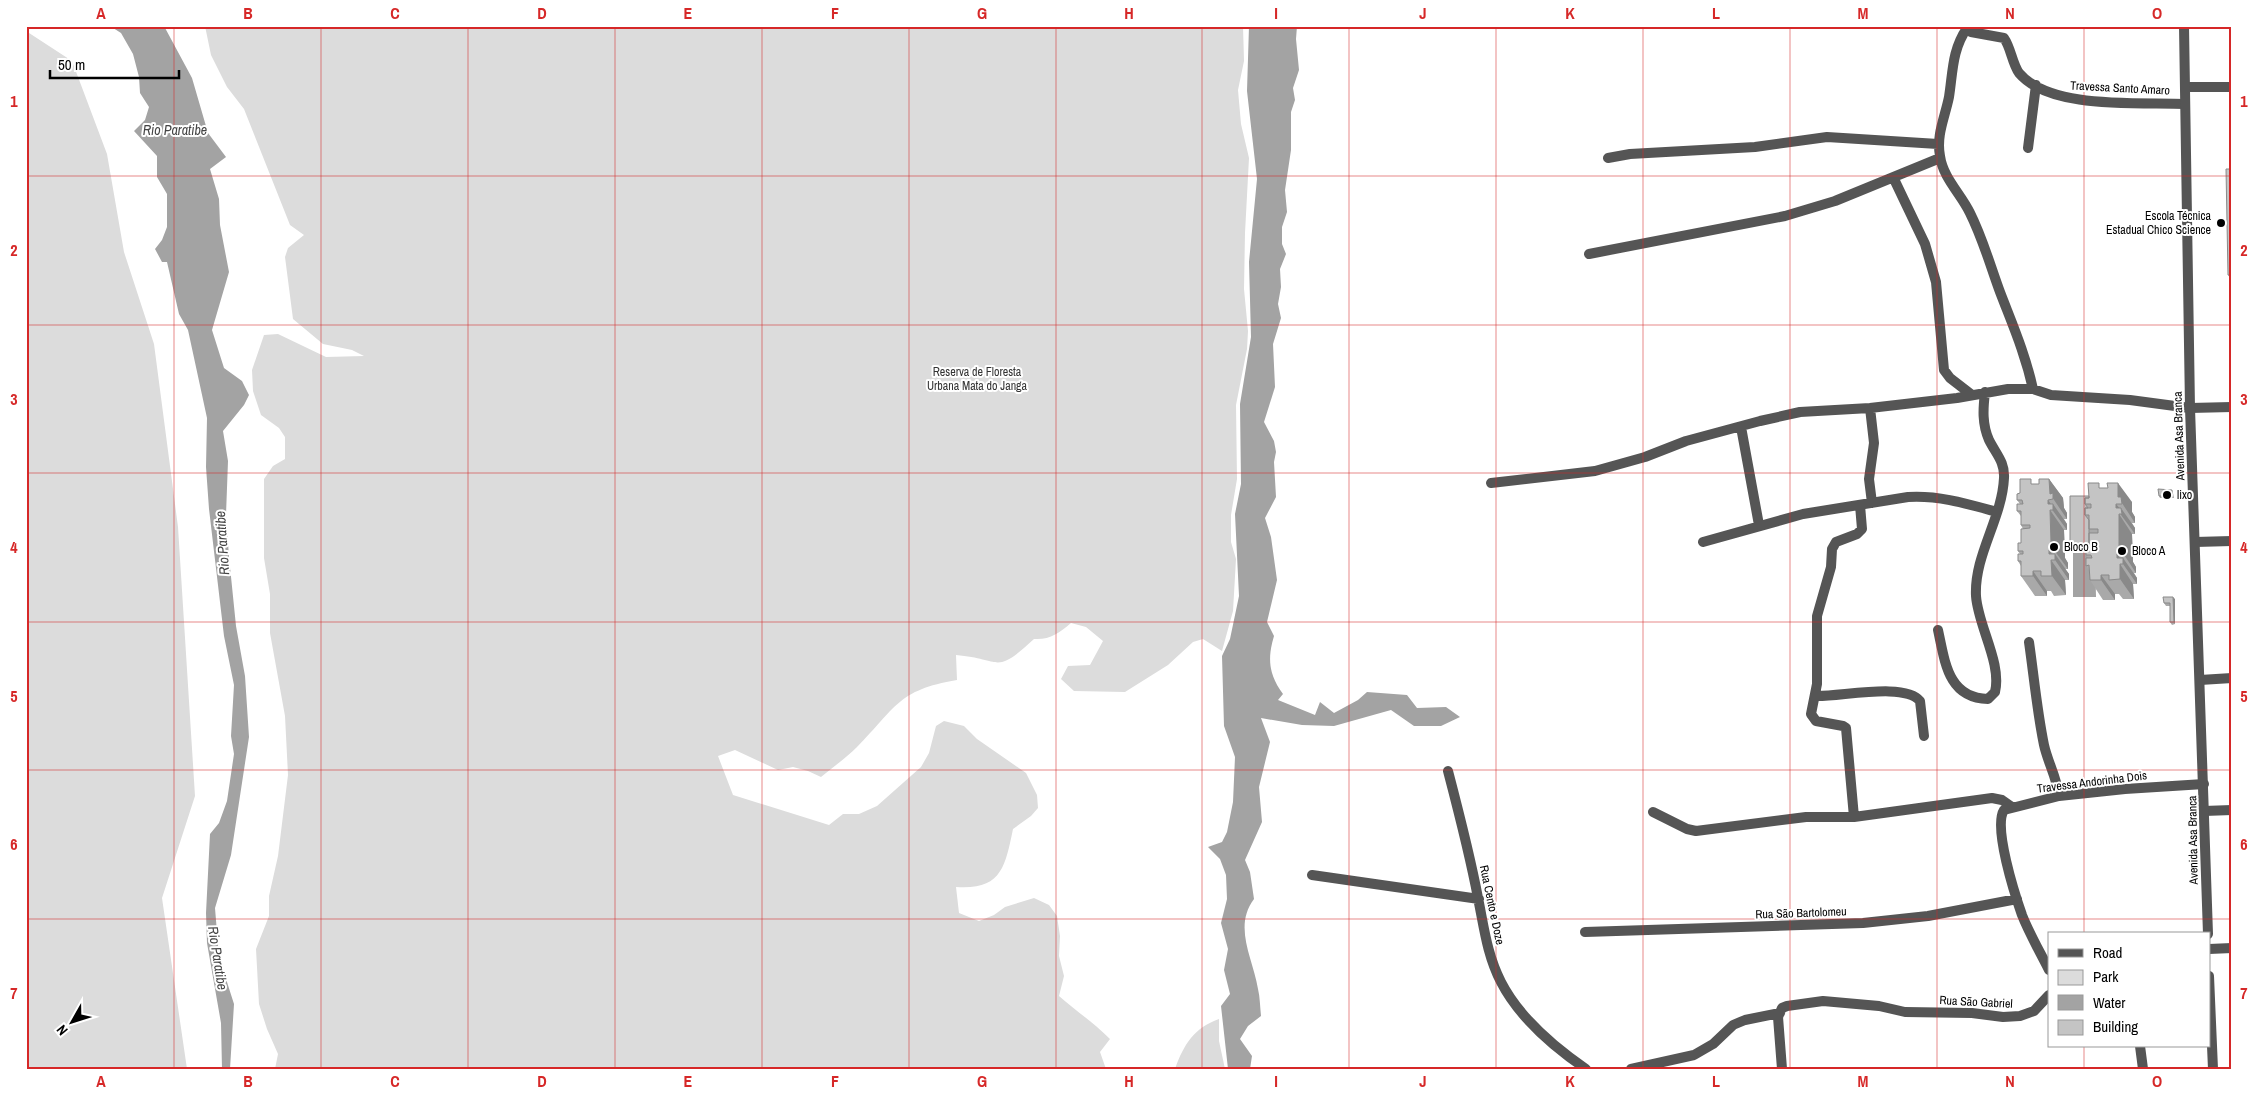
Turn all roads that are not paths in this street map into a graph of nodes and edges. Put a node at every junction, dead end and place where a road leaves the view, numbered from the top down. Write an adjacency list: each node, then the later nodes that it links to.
1 (2184, 26): 4 (street, Avenida Asa Branca)
2 (1967, 27): 3 (street, Travessa Santo Amaro); 7 (street)
3 (2036, 85): 6 (street, Travessa Santo Amaro); 8 (street)
4 (2185, 87): 5 (street); 6 (street, Avenida Asa Branca)
5 (2232, 87)
6 (2185, 104): 18 (street, Avenida Asa Branca)
7 (1938, 144): 9 (street); 10 (street)
8 (2028, 148)
9 (1608, 158)
10 (1940, 158): 11 (street); 13 (street)
11 (1894, 178): 12 (street); 15 (street)
12 (1589, 254)
13 (2033, 389): 14 (street); 18 (street)
14 (1985, 392): 15 (street); 23 (street)
15 (1972, 395): 17 (street)
16 (2232, 407): 18 (street)
17 (1870, 408): 19 (street); 21 (street)
18 (2190, 408): 27 (street, Avenida Asa Branca)
19 (1741, 427): 20 (street); 24 (street)
20 (1491, 483)
21 (1872, 503): 22 (street); 23 (street)
22 (1860, 505): 24 (street); 32 (street)
23 (1997, 512): 28 (street)
24 (1759, 525): 26 (street)
25 (2232, 541): 27 (street)
26 (1703, 542)
27 (2195, 542): 31 (street, Avenida Asa Branca)
28 (1938, 630)
29 (2029, 642): 36 (street)
30 (2232, 678): 31 (street)
31 (2200, 680): 35 (street, Avenida Asa Branca)
32 (1816, 696): 33 (street); 41 (street)
33 (1924, 736)
34 (1448, 771): 43 (street, Rua Cento e Doze)
35 (2204, 784): 36 (street, Travessa Andorinha Dois); 39 (street, Avenida Asa Branca)
36 (2059, 796): 37 (street, Travessa Andorinha Dois)
37 (2012, 807): 41 (street); 44 (street)
38 (2232, 810): 39 (street)
39 (2204, 811): 46 (street, Avenida Asa Branca)
40 (1653, 812): 41 (street)
41 (1854, 817)
42 (1312, 875): 43 (street)
43 (1479, 899): 54 (street, Rua Cento e Doze)
44 (2017, 899): 45 (street, Rua São Bartolomeu); 49 (street)
45 (1585, 932)
46 (2208, 932)
47 (2232, 948): 48 (street)
48 (2210, 949)
49 (2048, 968)
50 (2048, 996): 52 (street, Rua São Gabriel)
51 (2210, 999): 58 (street)
52 (1779, 1017): 55 (street); 56 (street)
53 (2140, 1048): 57 (street)
54 (1586, 1069)
55 (1631, 1069)
56 (1782, 1069)
57 (2143, 1069)
58 (2213, 1069)

